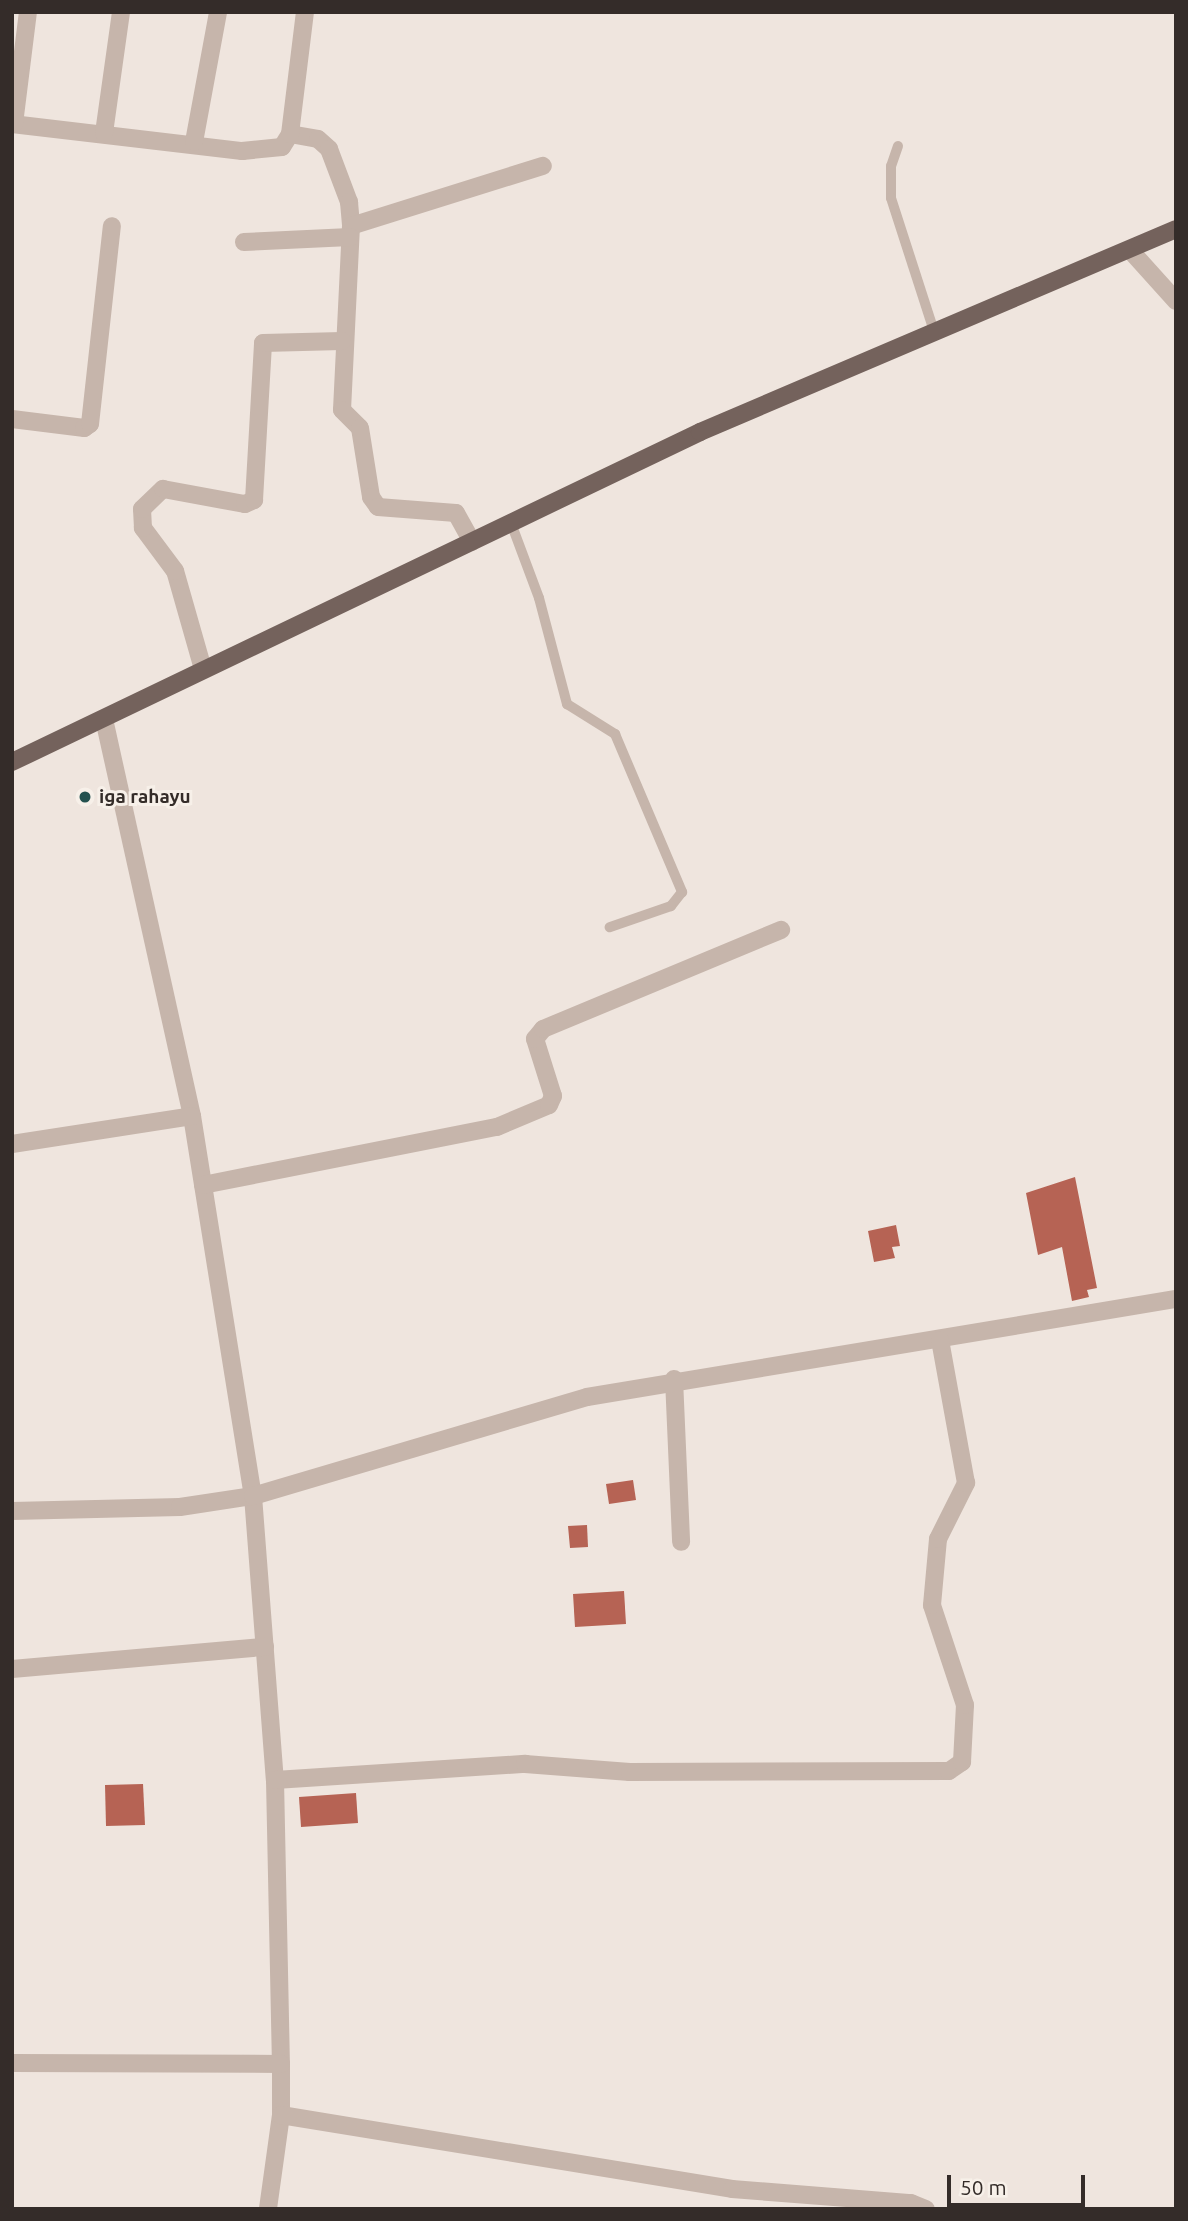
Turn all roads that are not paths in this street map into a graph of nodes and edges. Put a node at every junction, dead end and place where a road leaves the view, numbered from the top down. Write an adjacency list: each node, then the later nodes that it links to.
1 (28, 12): 5 (street)
2 (121, 12): 6 (street)
3 (218, 12): 8 (street)
4 (305, 12): 7 (street)
5 (13, 124): 6 (street)
6 (104, 133): 8 (street)
7 (290, 134): 8 (street); 13 (street)
8 (194, 142)
9 (898, 146): 17 (lane)
10 (543, 166): 13 (street)
11 (111, 226): 19 (street)
12 (1176, 229): 15 (main road)
13 (351, 232): 14 (street); 18 (street)
14 (244, 242)
15 (1130, 250): 16 (street); 17 (main road)
16 (1176, 301)
17 (934, 331): 20 (main road)
18 (342, 341): 21 (street); 22 (street)
19 (12, 419)
20 (511, 523): 21 (main road); 25 (lane)
21 (472, 542): 22 (main road)
22 (203, 669): 23 (main road)
23 (104, 719): 24 (main road); 27 (street)
24 (12, 762)
25 (610, 927)
26 (781, 930): 29 (street)
27 (192, 1116): 28 (street); 29 (street)
28 (12, 1144)
29 (203, 1185): 33 (street)
30 (1176, 1299): 31 (street)
31 (940, 1340): 32 (street); 38 (street)
32 (674, 1379): 33 (street); 35 (street)
33 (253, 1496): 34 (street); 36 (street)
34 (12, 1511)
35 (681, 1542)
36 (265, 1647): 37 (street); 38 (street)
37 (12, 1669)
38 (275, 1780): 40 (street)
39 (12, 2063): 40 (street)
40 (281, 2064): 41 (street)
41 (281, 2115): 42 (street); 43 (street)
42 (268, 2209)
43 (926, 2209)

